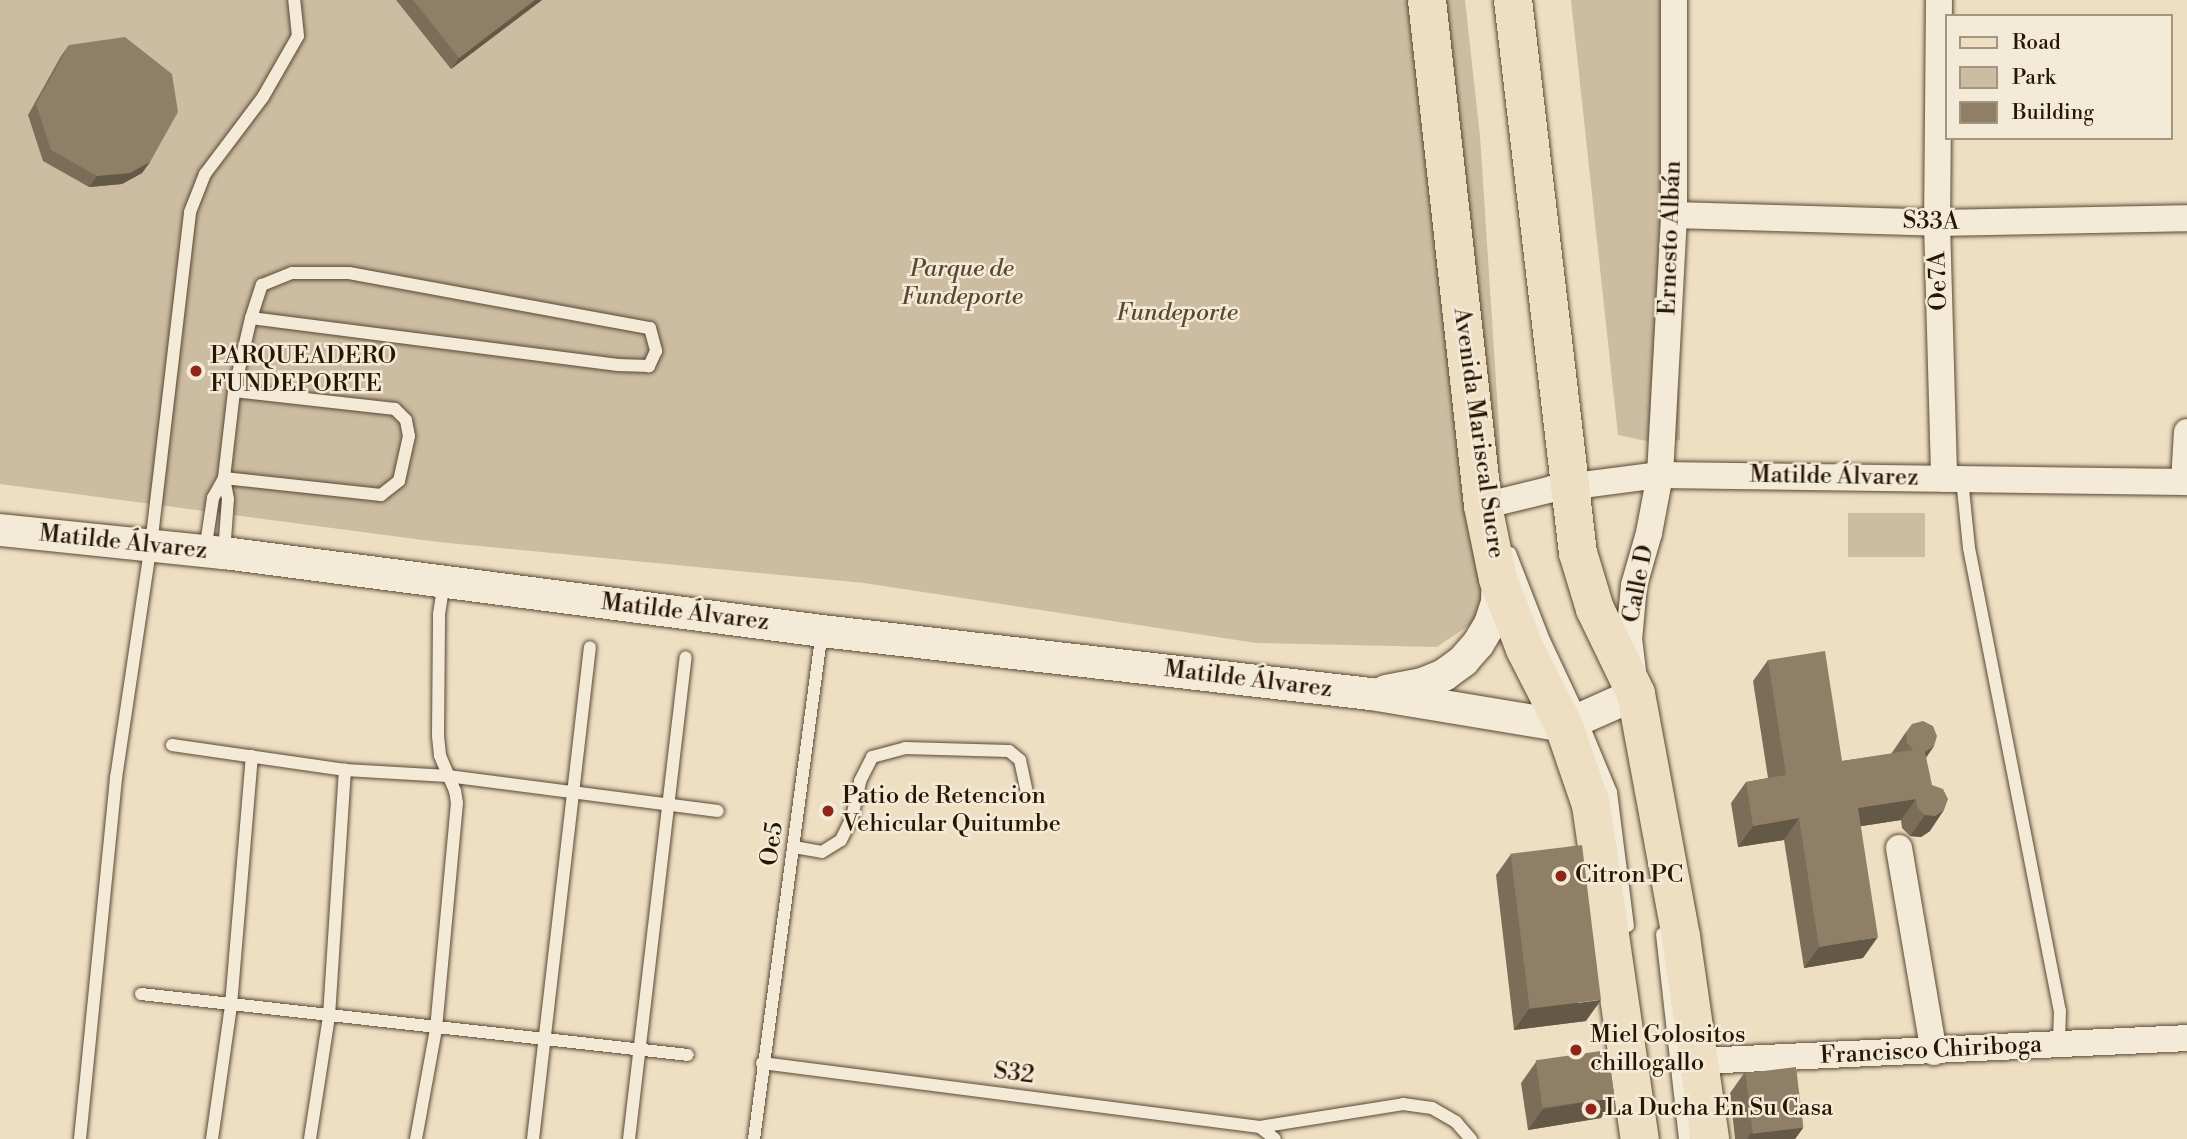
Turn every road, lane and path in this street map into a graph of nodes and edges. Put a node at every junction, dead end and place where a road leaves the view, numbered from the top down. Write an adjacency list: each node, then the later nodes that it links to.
1 (294, 0): 20 (lane)
2 (1427, 0): 17 (main road, Avenida Mariscal Sucre)
3 (1513, 0): 16 (main road)
4 (1674, 0): 6 (street, Ernesto Albán)
5 (1940, 0): 8 (street, Oe7A)
6 (1674, 215): 8 (street, S33A); 12 (street, Ernesto Albán)
7 (2187, 218): 8 (street, S33A)
8 (1937, 223): 14 (street, Oe7A)
9 (251, 318): 9 (lane); 10 (lane)
10 (234, 391): 13 (lane); 13 (lane)
11 (2187, 432): 15 (street)
12 (1660, 475): 14 (street, Matilde Álvarez); 16 (street, Matilde Álvarez); 28 (street, Calle D)
13 (224, 478): 21 (lane); 21 (lane)
14 (1953, 479): 15 (street, Matilde Álvarez); 48 (lane)
15 (2186, 482)
16 (1556, 489): 17 (street, Matilde Álvarez); 28 (main road)
17 (1496, 502): 22 (main road, Avenida Mariscal Sucre)
18 (0, 530): 20 (street, Matilde Álvarez)
19 (1507, 538): 29 (lane)
20 (151, 545): 21 (street, Matilde Álvarez); 55 (lane)
21 (214, 552): 23 (street, Matilde Álvarez)
22 (1498, 579): 27 (street, Matilde Álvarez); 29 (main road, Avenida Mariscal Sucre)
23 (444, 583): 24 (street, Matilde Álvarez); 33 (lane)
24 (822, 631): 27 (street, Matilde Álvarez); 38 (lane, Oe5)
25 (590, 647): 35 (lane)
26 (686, 657): 36 (lane)
27 (1371, 694): 29 (street, Matilde Álvarez)
28 (1622, 700): 29 (street); 53 (main road)
29 (1572, 722): 41 (lane); 64 (main road, Avenida Mariscal Sucre)
30 (172, 745): 31 (lane)
31 (252, 756): 32 (lane); 43 (lane)
32 (345, 770): 33 (lane); 44 (lane)
33 (448, 776): 35 (lane); 45 (lane)
34 (1026, 788): 38 (lane)
35 (576, 794): 36 (lane); 47 (lane)
36 (669, 806): 37 (lane); 49 (lane)
37 (718, 811)
38 (794, 847): 52 (lane, Oe5)
39 (1899, 848): 50 (street)
40 (1659, 913): 53 (lane)
41 (1630, 939)
42 (141, 994): 43 (lane)
43 (231, 1005): 44 (lane); 56 (lane)
44 (329, 1016): 45 (lane); 57 (lane)
45 (436, 1029): 47 (lane); 58 (lane)
46 (2187, 1038): 48 (street, Francisco Chiriboga)
47 (544, 1040): 49 (lane); 59 (lane)
48 (2059, 1046): 50 (street, Francisco Chiriboga)
49 (639, 1050): 51 (lane); 60 (lane)
50 (1934, 1052): 53 (street, Francisco Chiriboga)
51 (688, 1055)
52 (762, 1063): 54 (lane, S32); 61 (lane, Oe5)
53 (1688, 1063): 65 (lane); 66 (main road)
54 (1260, 1127): 62 (lane); 63 (lane)
55 (80, 1139)
56 (212, 1139)
57 (310, 1139)
58 (416, 1139)
59 (533, 1139)
60 (629, 1139)
61 (754, 1139)
62 (1275, 1139)
63 (1471, 1139)
64 (1640, 1139)
65 (1685, 1139)
66 (1710, 1139)

